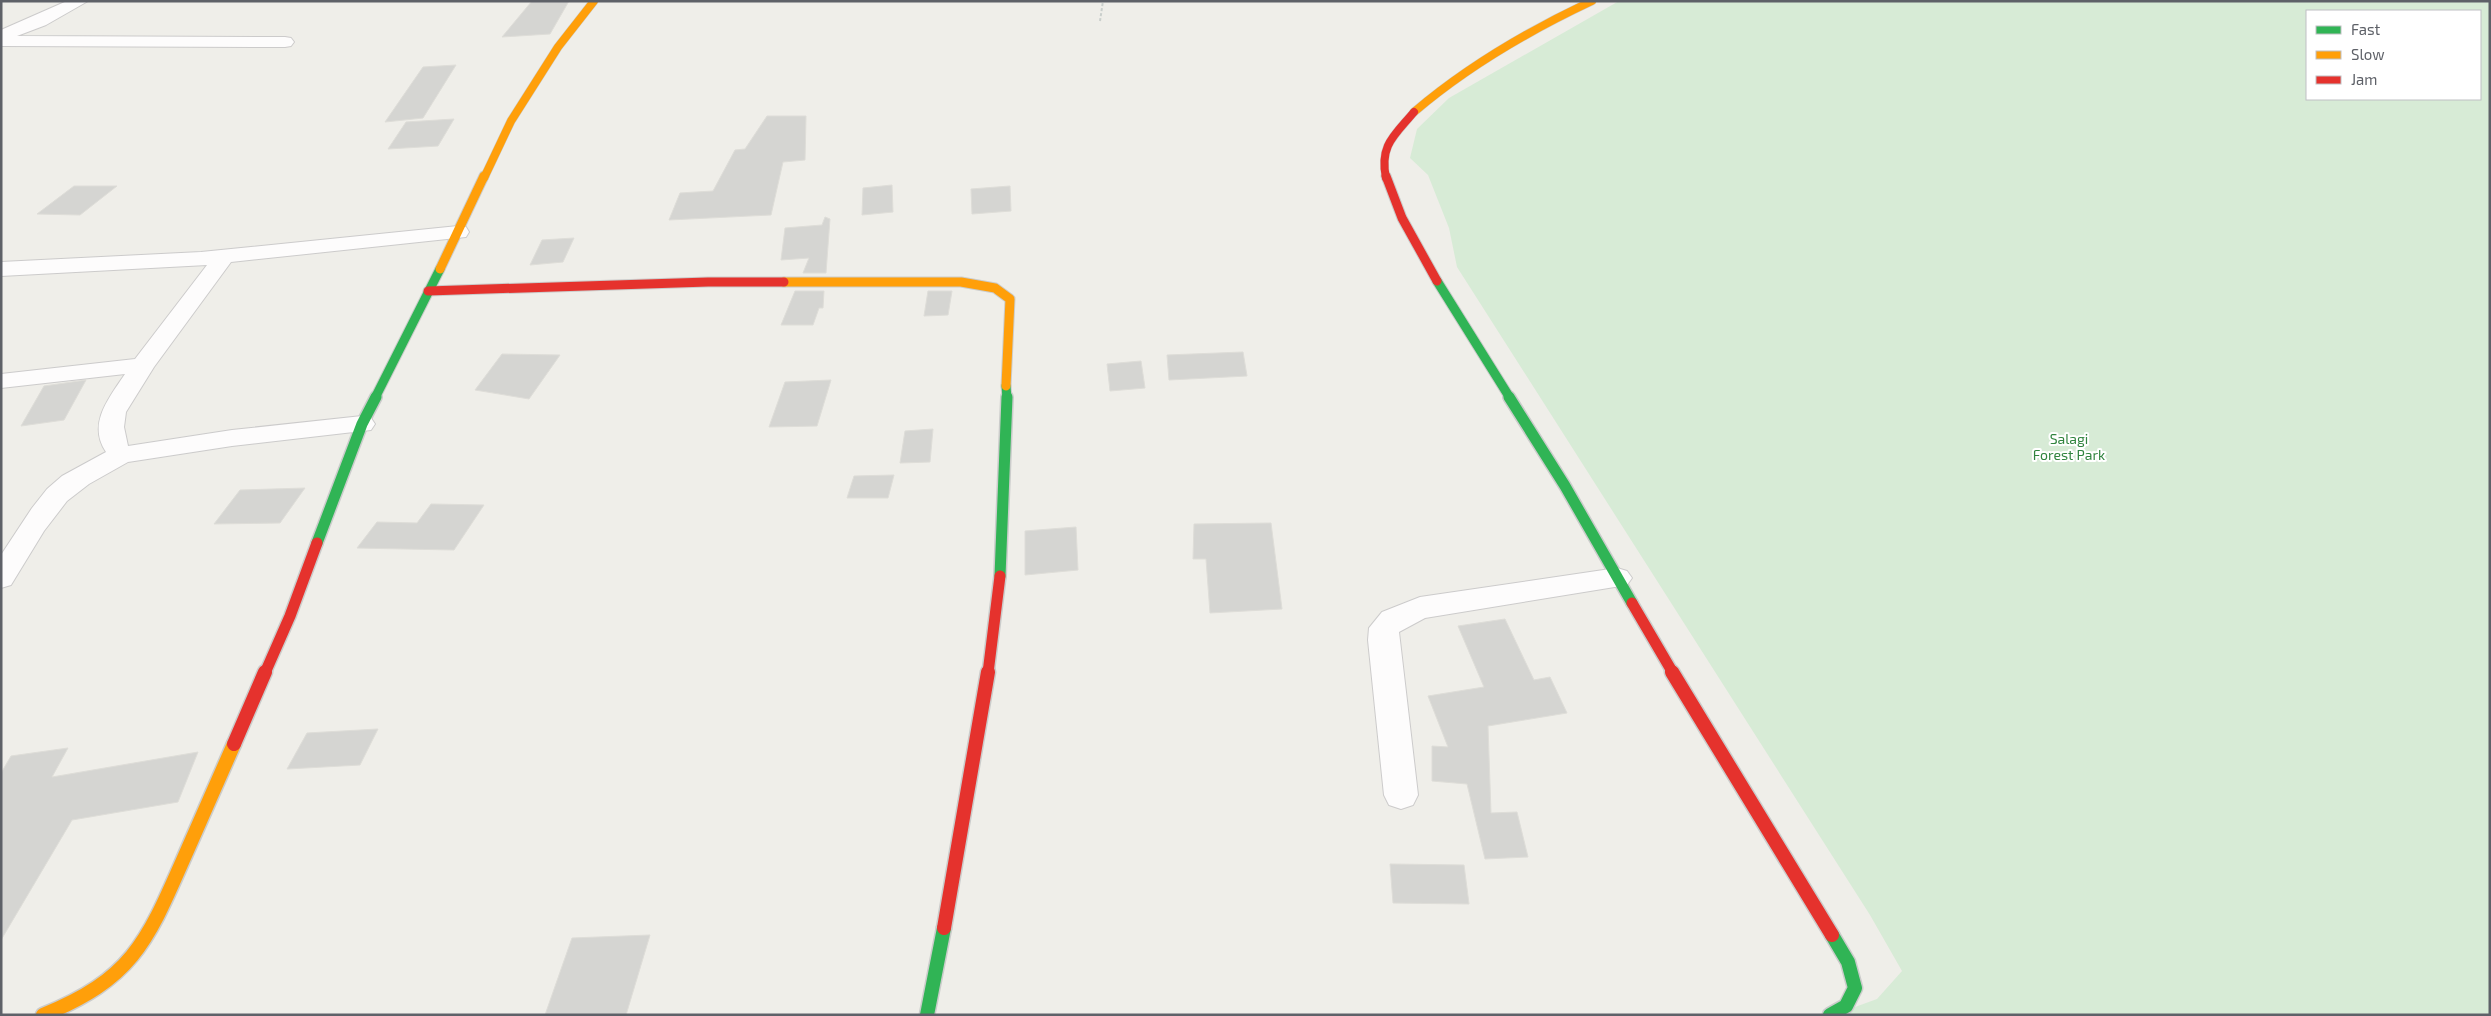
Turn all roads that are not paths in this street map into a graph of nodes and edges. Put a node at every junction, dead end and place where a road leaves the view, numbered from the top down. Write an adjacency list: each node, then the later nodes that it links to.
1 (80, 1): 4 (street)
2 (594, 1): 7 (street)
3 (1592, 1): 16 (street)
4 (1, 36)
5 (1, 41): 6 (street)
6 (285, 42)
7 (458, 232): 8 (street); 10 (street)
8 (224, 256): 9 (street); 11 (street)
9 (1, 269)
10 (428, 291): 13 (street); 19 (street)
11 (143, 365): 12 (street); 14 (street)
12 (1, 381)
13 (362, 424): 14 (street); 18 (street)
14 (122, 454): 15 (street)
15 (1, 578)
16 (1617, 578): 17 (street); 20 (street)
17 (1401, 796)
18 (43, 1015)
19 (928, 1015)
20 (1830, 1015)

